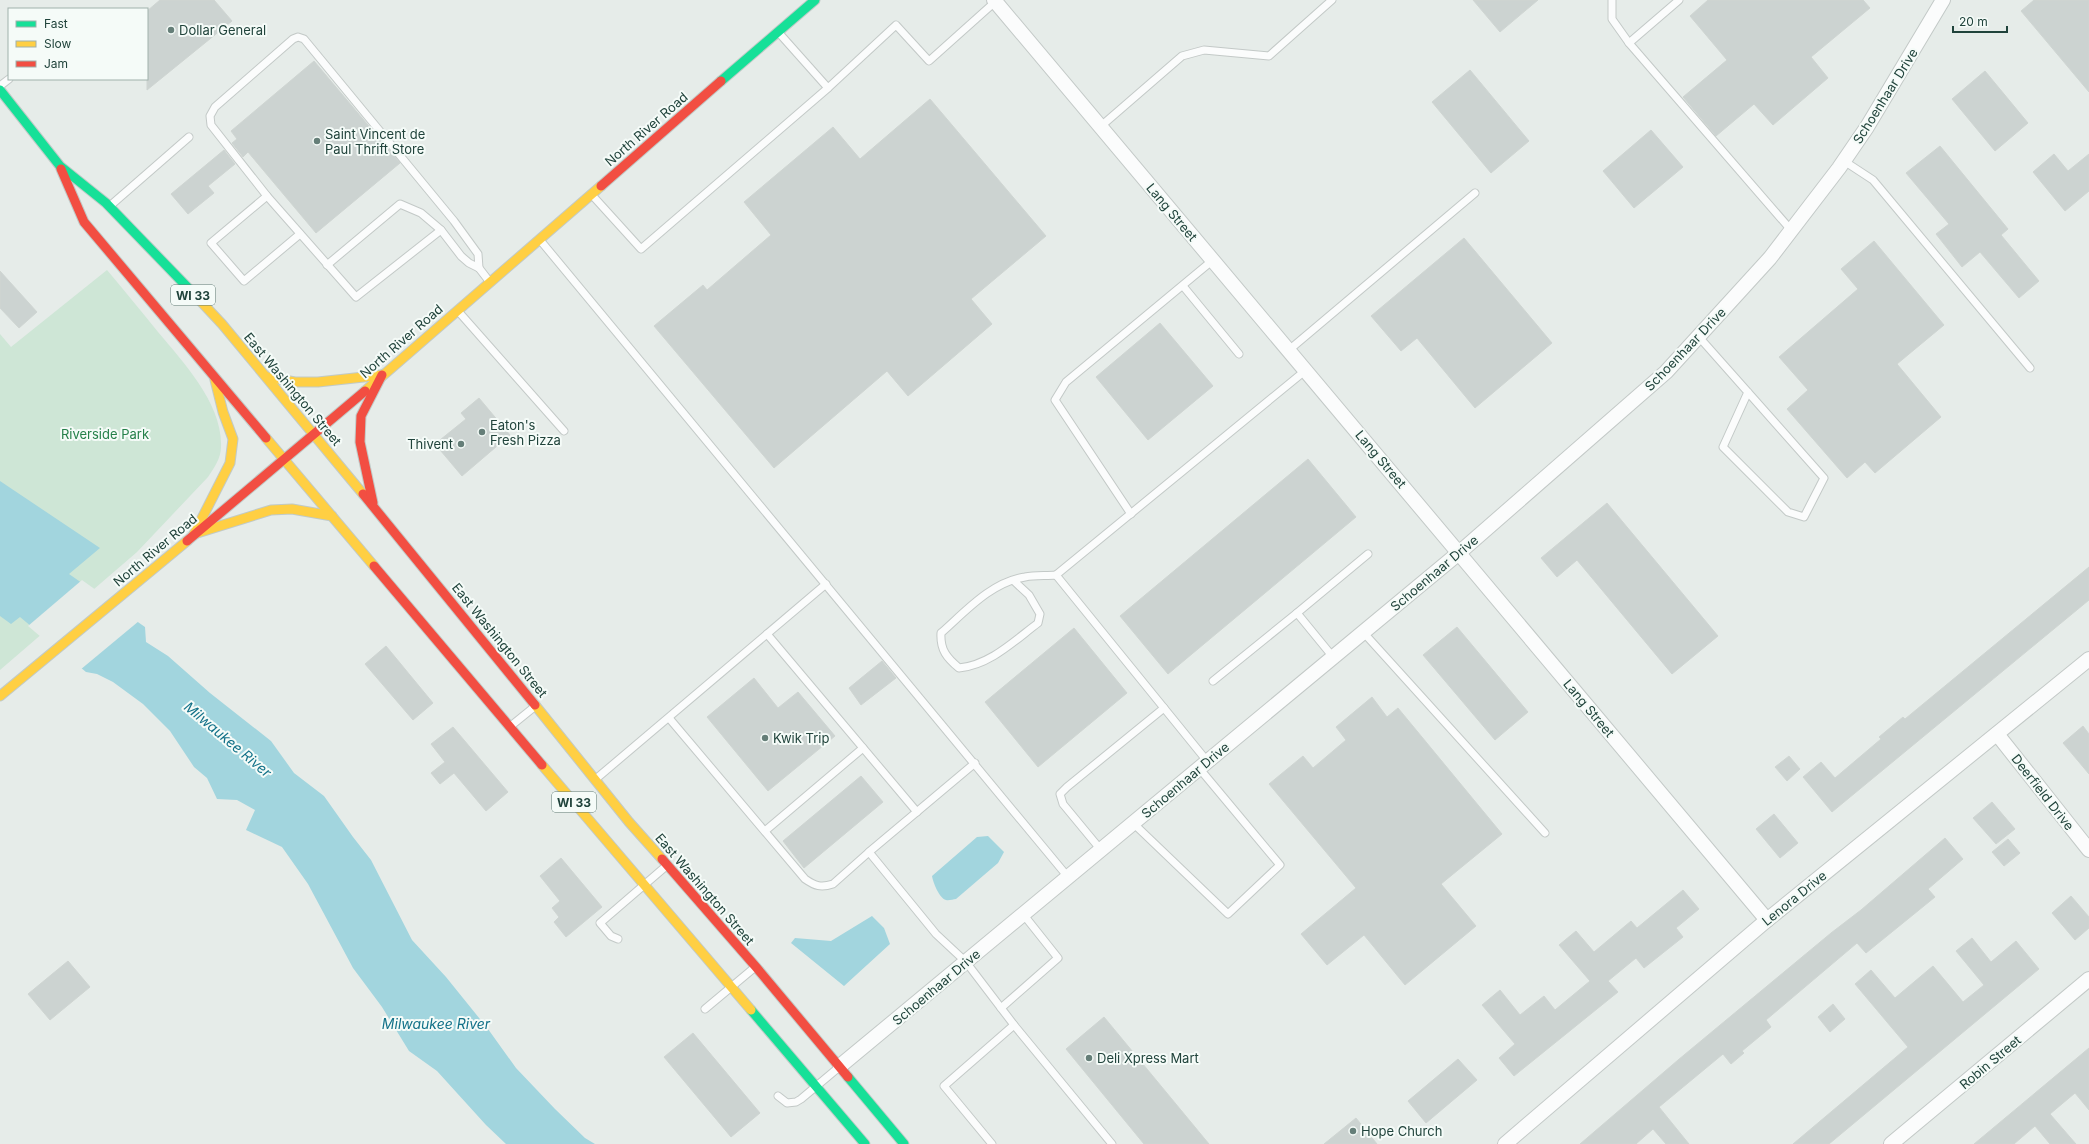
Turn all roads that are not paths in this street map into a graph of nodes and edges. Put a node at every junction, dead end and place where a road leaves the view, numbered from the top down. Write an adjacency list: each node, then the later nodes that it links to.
1 (815, 0): 7 (main road, North River Road)
2 (1332, 0): 13 (lane)
3 (1612, 0): 8 (lane)
4 (1679, 0): 8 (lane)
5 (1943, 0): 15 (street, Schoenhaar Drive)
6 (994, 1): 11 (lane); 13 (street, Lang Street)
7 (778, 32): 11 (lane); 18 (main road, North River Road)
8 (1630, 43): 22 (lane)
9 (8, 80): 10 (lane)
10 (0, 86)
11 (828, 88): 18 (lane)
12 (0, 90): 16 (main road, East Washington Street / WI 33)
13 (1100, 127): 25 (street, Lang Street)
14 (189, 137): 20 (lane)
15 (1844, 161): 22 (street, Schoenhaar Drive); 34 (lane)
16 (60, 166): 20 (main road, East Washington Street / WI 33); 37 (main road, East Washington Street / WI 33)
17 (1475, 193): 32 (lane)
18 (590, 194): 24 (main road, North River Road)
19 (267, 196): 23 (lane); 23 (lane); 27 (lane)
20 (109, 207): 38 (main road, East Washington Street / WI 33)
21 (441, 230): 26 (lane); 26 (lane); 27 (lane)
22 (1791, 230): 31 (street, Schoenhaar Drive)
23 (300, 234): 26 (lane)
24 (539, 239): 28 (main road, North River Road); 51 (lane)
25 (1213, 260): 29 (lane); 32 (street, Lang Street)
26 (327, 265)
27 (479, 268): 28 (lane)
28 (490, 281): 30 (main road, North River Road)
29 (1183, 286): 33 (lane); 44 (lane)
30 (457, 310): 36 (main road, North River Road); 40 (lane)
31 (1699, 337): 39 (lane); 47 (street, Schoenhaar Drive)
32 (1289, 350): 35 (street, Lang Street)
33 (1239, 354)
34 (2030, 368)
35 (1306, 370): 44 (lane); 47 (street, Lang Street)
36 (382, 375): 38 (main road); 41 (main road, North River Road); 43 (main road)
37 (215, 377): 42 (main road, East Washington Street / WI 33); 46 (main road)
38 (267, 377): 41 (main road, East Washington Street / WI 33)
39 (1748, 392): 39 (lane)
40 (564, 431)
41 (314, 435): 42 (main road, North River Road); 43 (main road, East Washington Street / WI 33)
42 (285, 459): 45 (main road, East Washington Street / WI 33); 46 (main road, North River Road)
43 (374, 506): 59 (main road, East Washington Street / WI 33)
44 (1131, 514): 49 (lane)
45 (332, 516): 46 (main road); 62 (main road, East Washington Street / WI 33)
46 (194, 534): 58 (main road, North River Road)
47 (1460, 552): 53 (street, Schoenhaar Drive); 79 (street, Lang Street)
48 (1368, 554): 52 (lane)
49 (1056, 575): 50 (lane); 60 (lane)
50 (1014, 580): 50 (lane)
51 (826, 584): 54 (lane); 65 (lane)
52 (1297, 613): 55 (lane); 57 (lane)
53 (1363, 632): 55 (street, Schoenhaar Drive); 71 (lane)
54 (767, 634): 61 (lane); 64 (lane)
55 (1333, 657): 66 (street, Schoenhaar Drive)
56 (2089, 660): 63 (street, Lenora Drive)
57 (1213, 682)
58 (0, 696)
59 (536, 705): 62 (lane); 67 (main road, East Washington Street / WI 33)
60 (1164, 708): 66 (lane); 72 (lane)
61 (669, 718): 67 (lane); 70 (lane)
62 (510, 727): 77 (main road, East Washington Street / WI 33)
63 (1997, 734): 73 (street, Deerfield Drive); 79 (street, Lenora Drive)
64 (863, 748): 68 (lane); 70 (lane)
65 (974, 764): 68 (lane); 76 (lane)
66 (1203, 765): 69 (street, Schoenhaar Drive); 69 (lane)
67 (596, 780): 75 (main road, East Washington Street / WI 33)
68 (917, 812): 74 (lane)
69 (1133, 823): 72 (street, Schoenhaar Drive)
70 (765, 831): 74 (lane)
71 (1545, 833)
72 (1101, 850): 76 (street, Schoenhaar Drive)
73 (2089, 850)
74 (869, 852): 81 (lane)
75 (667, 866): 77 (lane); 82 (main road, East Washington Street / WI 33)
76 (1068, 877): 78 (street, Schoenhaar Drive)
77 (644, 885): 80 (lane); 84 (main road, East Washington Street / WI 33)
78 (1023, 914): 81 (street, Schoenhaar Drive); 85 (lane)
79 (1767, 920): 95 (street, Lenora Drive)
80 (618, 939)
81 (966, 962): 85 (lane); 88 (street, Schoenhaar Drive)
82 (756, 967): 84 (lane); 88 (main road, East Washington Street / WI 33)
83 (2089, 979): 96 (street, Robin Street)
84 (731, 988): 86 (lane); 89 (main road, East Washington Street / WI 33)
85 (1001, 1008): 87 (lane)
86 (705, 1009)
87 (1014, 1025): 93 (lane); 94 (lane)
88 (840, 1066): 89 (lane); 92 (main road, East Washington Street / WI 33)
89 (816, 1087): 90 (lane); 91 (main road, East Washington Street / WI 33)
90 (778, 1096)
91 (865, 1144)
92 (904, 1144)
93 (992, 1144)
94 (1112, 1144)
95 (1505, 1144)
96 (1891, 1144)

